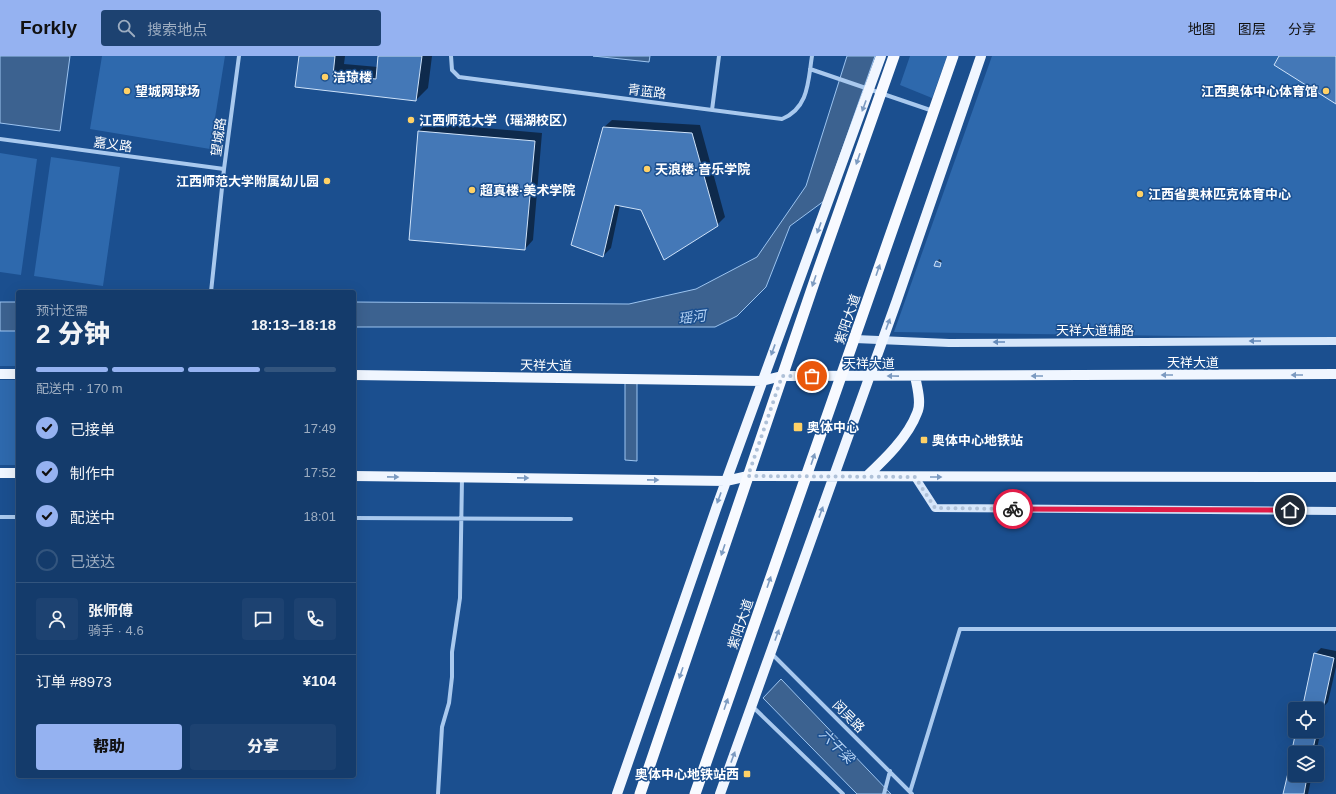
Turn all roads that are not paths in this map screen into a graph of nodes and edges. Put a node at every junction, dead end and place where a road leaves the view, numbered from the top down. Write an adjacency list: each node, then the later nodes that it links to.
1 (239, 56): 15 (street, 望城路)
2 (451, 56): 12 (street, 青蓝路)
3 (719, 56): 12 (street)
4 (812, 56): 9 (street, 青蓝路)
5 (881, 56): 10 (main road)
6 (894, 56): 11 (highway)
7 (953, 56): 13 (highway, 紫阳大道)
8 (981, 56): 18 (main road, one-way to 8)
9 (810, 69): 10 (street); 12 (street, 青蓝路)
10 (870, 88): 11 (street); 28 (main road, one-way to 28)
11 (881, 92): 13 (street); 24 (highway, one-way to 24)
12 (712, 110)
13 (934, 111): 17 (highway, 紫阳大道, one-way to 13)
14 (0, 139): 15 (street, 嘉义路)
15 (224, 169): 16 (street, 望城路)
16 (211, 290)
17 (855, 339): 18 (main road, 天祥大道辅路); 25 (highway, 紫阳大道)
18 (882, 340): 19 (main road, 天祥大道辅路, one-way to 18); 26 (main road)
19 (1336, 341)
20 (0, 374): 21 (main road)
21 (16, 374)
22 (1336, 374): 27 (main road, 天祥大道, one-way to 27)
23 (356, 375): 28 (main road, 天祥大道)
24 (782, 376): 25 (main road, 天祥大道); 28 (main road, 天祥大道); 32 (highway)
25 (842, 376): 26 (main road, 天祥大道); 33 (highway, 紫阳大道, one-way to 25)
26 (870, 376): 27 (main road, 天祥大道, one-way to 26); 35 (main road)
27 (915, 376): 34 (main road)
28 (762, 381): 39 (main road)
29 (0, 473): 30 (main road)
30 (16, 473)
31 (356, 476): 38 (main road, one-way to 38)
32 (748, 476): 33 (main road); 39 (main road); 53 (highway, one-way to 53)
33 (807, 476): 35 (main road); 54 (highway, 紫阳大道, one-way to 33)
34 (867, 476): 35 (main road); 36 (main road)
35 (834, 477): 47 (main road, one-way to 35)
36 (915, 477): 37 (main road, one-way to 37); 40 (main road)
37 (1336, 477)
38 (462, 478): 39 (main road, one-way to 39); 44 (street)
39 (726, 481): 52 (main road, one-way to 52)
40 (1336, 511)
41 (0, 517): 42 (street)
42 (16, 517)
43 (356, 518): 44 (street)
44 (461, 518): 45 (street); 51 (street)
45 (571, 519)
46 (1336, 630): 50 (street)
47 (771, 653): 48 (main road); 49 (street, 闵吴路)
48 (752, 706): 55 (main road, one-way to 48); 56 (street)
49 (890, 771): 50 (street, 闵吴路); 57 (street)
50 (911, 793)
51 (438, 794)
52 (617, 794)
53 (640, 794)
54 (695, 794)
55 (720, 794)
56 (842, 794)
57 (884, 794)

